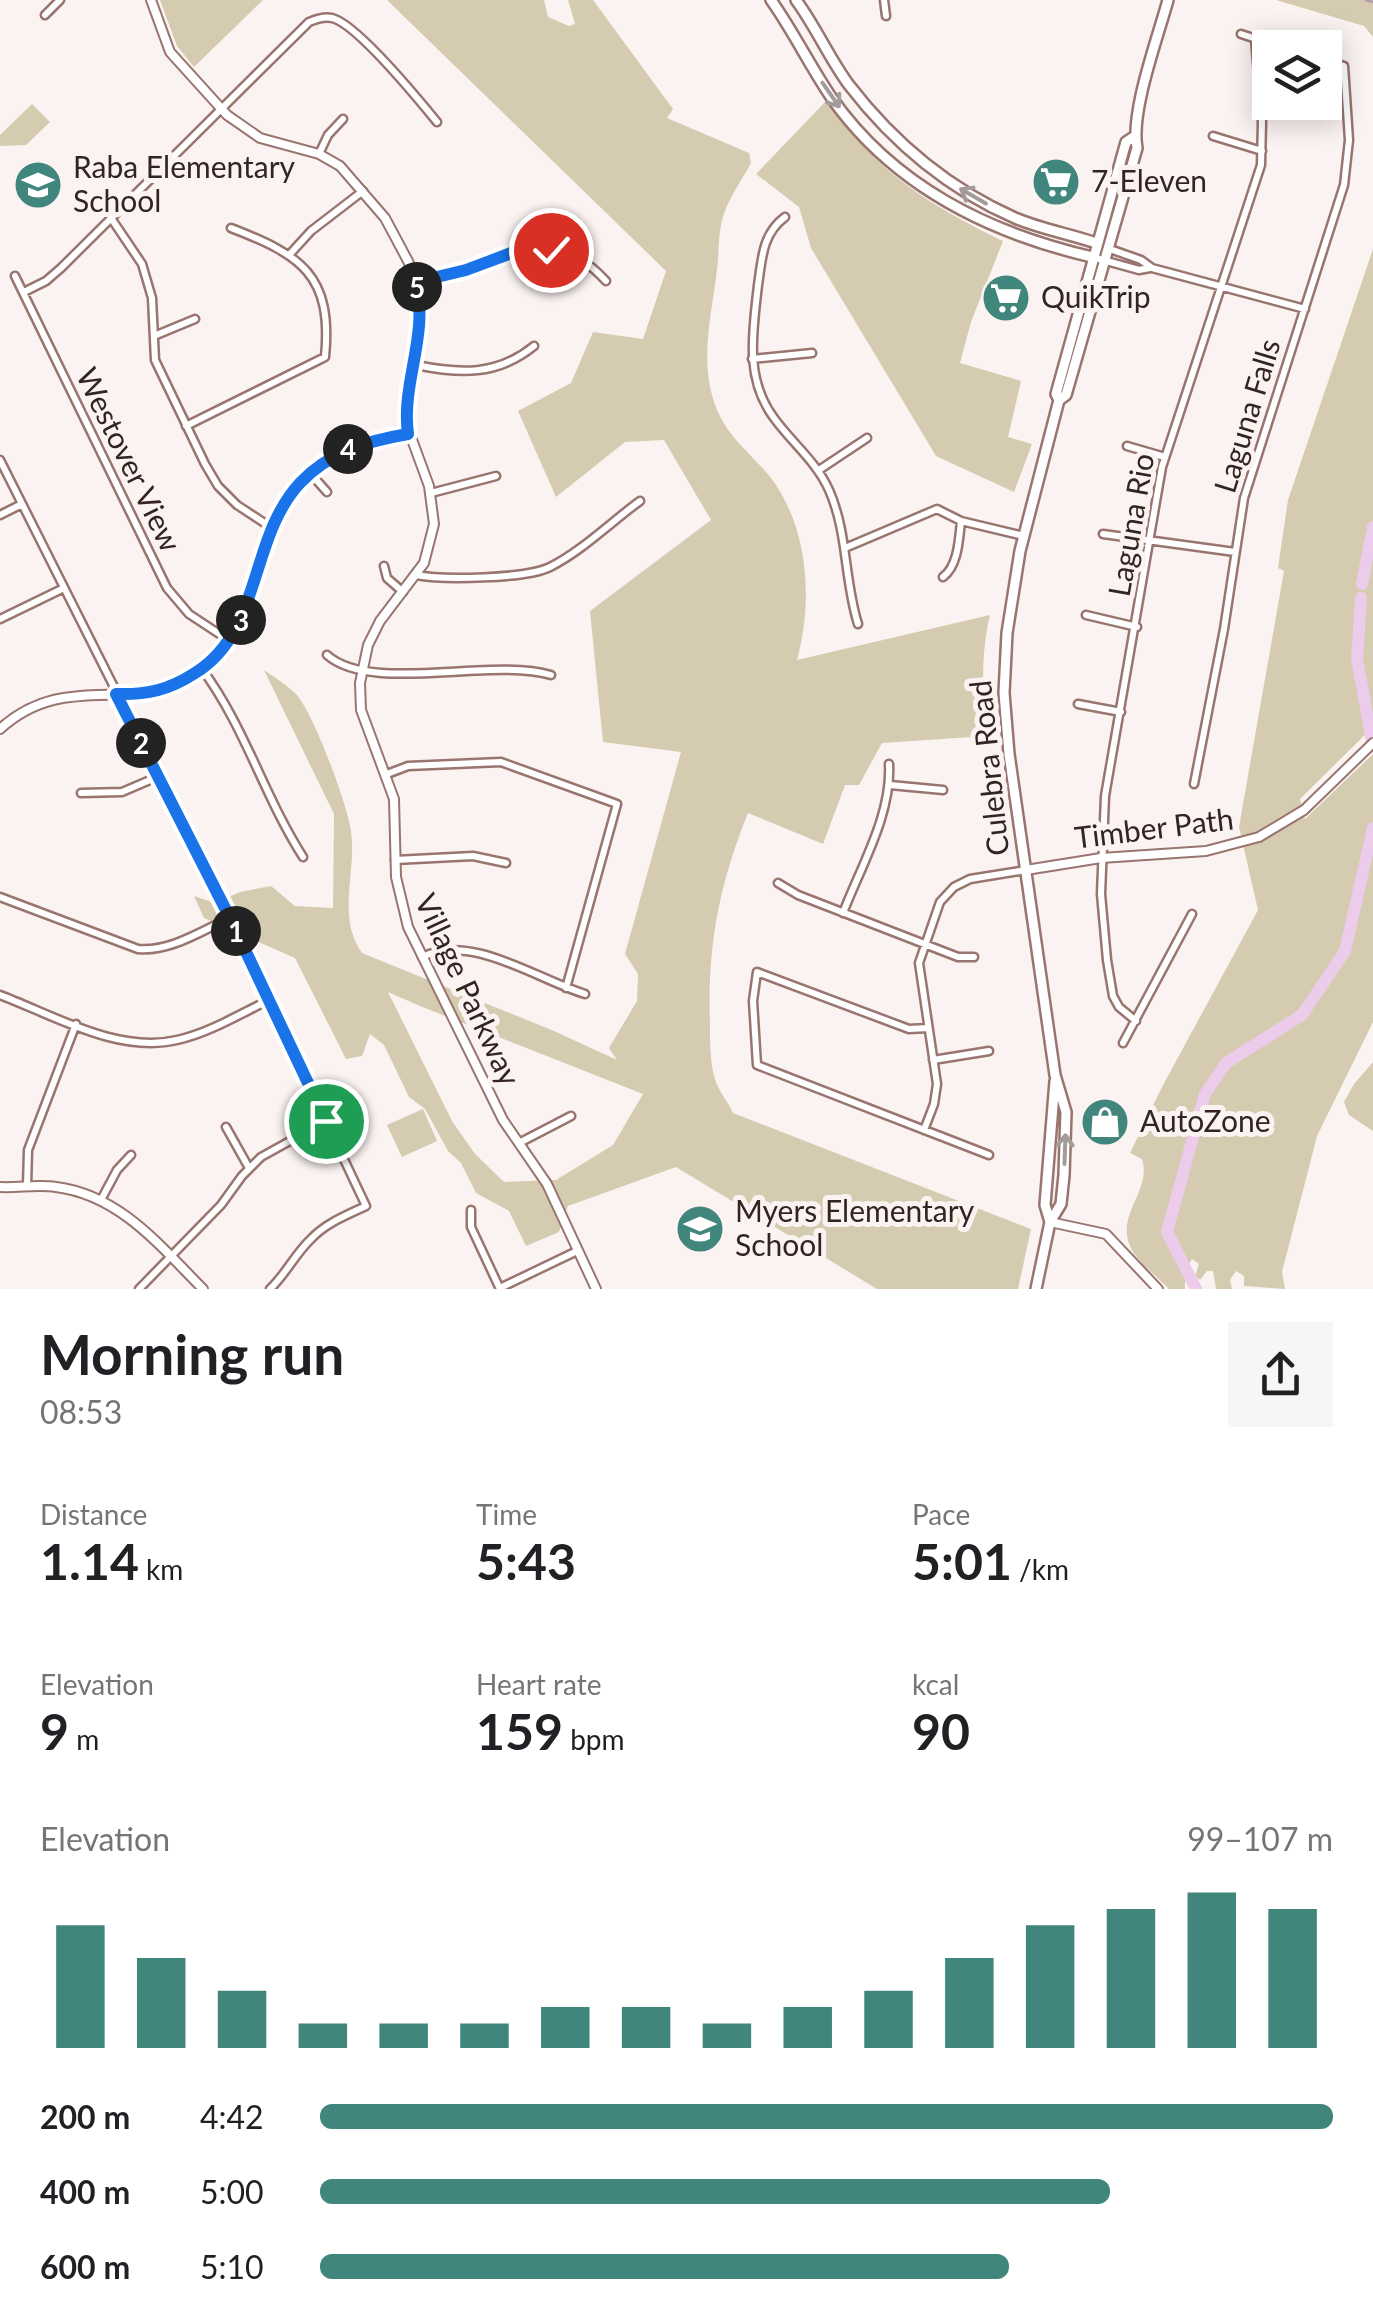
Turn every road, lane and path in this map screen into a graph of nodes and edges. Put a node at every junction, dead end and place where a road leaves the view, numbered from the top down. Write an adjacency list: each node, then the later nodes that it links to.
1 (60, 0): 7 (street)
2 (150, 0): 12 (street, Village Parkway)
3 (771, 0): 25 (main road, one-way to 25)
4 (796, 0): 23 (main road, one-way to 4)
5 (884, 0): 8 (street)
6 (1168, 0): 16 (main road, Culebra Road)
7 (45, 15)
8 (886, 16)
9 (1241, 34): 10 (street)
10 (1252, 38)
11 (1342, 65): 37 (street, Laguna Falls)
12 (220, 108): 15 (street); 19 (street, Village Parkway); 22 (street)
13 (343, 119): 19 (street)
14 (1260, 120): 18 (street, Laguna Rio)
15 (438, 122)
16 (1135, 136): 26 (main road, Culebra Road); 27 (main road, Culebra Road)
17 (1213, 136): 18 (street)
18 (1262, 151): 35 (street, Laguna Rio)
19 (318, 154): 20 (street, Village Parkway)
20 (362, 191): 28 (street); 34 (street, Village Parkway)
21 (785, 217): 42 (street)
22 (111, 218): 36 (street); 39 (street)
23 (1018, 219): 25 (main road); 26 (main road)
24 (230, 228): 28 (street)
25 (1012, 234): 29 (main road)
26 (1096, 243): 27 (street); 29 (main road, Culebra Road)
27 (1108, 248): 30 (main road, Culebra Road); 31 (street)
28 (290, 254): 45 (street)
29 (1092, 258): 30 (street); 44 (main road, Culebra Road)
30 (1104, 261): 31 (street); 44 (main road, Culebra Road)
31 (1152, 268): 35 (street)
32 (15, 276): 36 (street, Westover View)
33 (606, 281): 34 (street)
34 (416, 282): 43 (street, Village Parkway)
35 (1222, 286): 37 (street); 49 (street, Laguna Rio)
36 (24, 292): 75 (street, Westover View)
37 (1306, 310): 65 (street, Laguna Falls)
38 (195, 319): 39 (street)
39 (154, 336): 45 (street)
40 (534, 346): 43 (street)
41 (812, 352): 42 (street)
42 (752, 359): 51 (street)
43 (416, 365): 46 (street, Village Parkway)
44 (1059, 400): 62 (main road, Culebra Road)
45 (186, 426): 60 (street)
46 (408, 434): 52 (street); 55 (street, Village Parkway)
47 (867, 438): 51 (street)
48 (1127, 446): 49 (street)
49 (1165, 457): 63 (street, Laguna Rio)
50 (0, 460): 57 (street)
51 (818, 470): 64 (street)
52 (310, 473): 54 (street); 60 (street)
53 (496, 476): 55 (street)
54 (327, 492)
55 (431, 493): 67 (street, Village Parkway)
56 (640, 501): 67 (street)
57 (22, 504): 58 (street); 69 (street)
58 (0, 515)
59 (962, 521): 62 (street); 64 (street); 68 (street)
60 (272, 528): 75 (street)
61 (1103, 534): 63 (street)
62 (1024, 536): 96 (main road, Culebra Road)
63 (1150, 540): 65 (street); 74 (street, Laguna Rio)
64 (845, 548): 73 (street)
65 (1236, 552): 88 (street, Laguna Falls)
66 (384, 566): 70 (street)
67 (416, 575): 70 (street, Village Parkway)
68 (942, 577)
69 (64, 588): 72 (street); 80 (street)
70 (403, 592): 78 (street, Village Parkway)
71 (1086, 615): 74 (street)
72 (0, 620)
73 (858, 624)
74 (1137, 627): 82 (street, Laguna Rio)
75 (230, 641): 77 (street)
76 (327, 655): 78 (street)
77 (202, 669): 80 (street); 92 (street)
78 (362, 669): 79 (street); 86 (street, Village Parkway)
79 (551, 674)
80 (116, 694): 83 (street); 87 (street)
81 (1078, 704): 82 (street)
82 (1122, 712): 93 (street, Laguna Rio)
83 (0, 729)
84 (1373, 744): 93 (street, Timber Path)
85 (889, 764): 89 (street)
86 (386, 774): 94 (street, Village Parkway); 105 (street)
87 (157, 776): 91 (street); 101 (street)
88 (1194, 784)
89 (890, 785): 90 (street); 99 (street)
90 (943, 790)
91 (82, 793)
92 (303, 857)
93 (1101, 858): 96 (street, Timber Path); 109 (street, Laguna Rio)
94 (396, 860): 95 (street); 103 (street, Village Parkway)
95 (506, 863)
96 (1026, 870): 102 (street); 115 (main road, Culebra Road)
97 (778, 883): 99 (street)
98 (0, 896): 101 (street)
99 (843, 912): 102 (street)
100 (1192, 914): 109 (street)
101 (230, 918): 108 (street)
102 (924, 944): 104 (street); 111 (street)
103 (422, 957): 105 (street); 120 (street, Village Parkway)
104 (974, 957)
105 (566, 988): 107 (street)
106 (0, 994): 110 (street)
107 (585, 994)
108 (269, 1000): 110 (street); 117 (street)
109 (1136, 1021): 112 (street)
110 (76, 1024): 124 (street)
111 (928, 1028): 114 (street); 119 (street)
112 (1123, 1043)
113 (989, 1050): 114 (street)
114 (933, 1060): 119 (street)
115 (1056, 1074): 128 (main road, Culebra Road); 128 (main road, Culebra Road, one-way to 115)
116 (571, 1116): 120 (street)
117 (326, 1121): 123 (street); 133 (street)
118 (226, 1127): 123 (street)
119 (924, 1130): 122 (street)
120 (519, 1143): 129 (street, Village Parkway)
121 (131, 1155): 126 (street)
122 (989, 1155)
123 (248, 1168): 130 (street)
124 (27, 1186): 125 (street); 126 (street)
125 (0, 1188)
126 (101, 1200): 130 (street)
127 (471, 1210): 134 (street)
128 (1050, 1222): 136 (main road, Culebra Road); 137 (street)
129 (578, 1252): 134 (street); 135 (street, Village Parkway)
130 (170, 1257): 131 (street); 132 (street)
131 (140, 1289)
132 (203, 1289)
133 (270, 1289)
134 (500, 1289)
135 (596, 1289)
136 (1036, 1289)
137 (1158, 1289)

